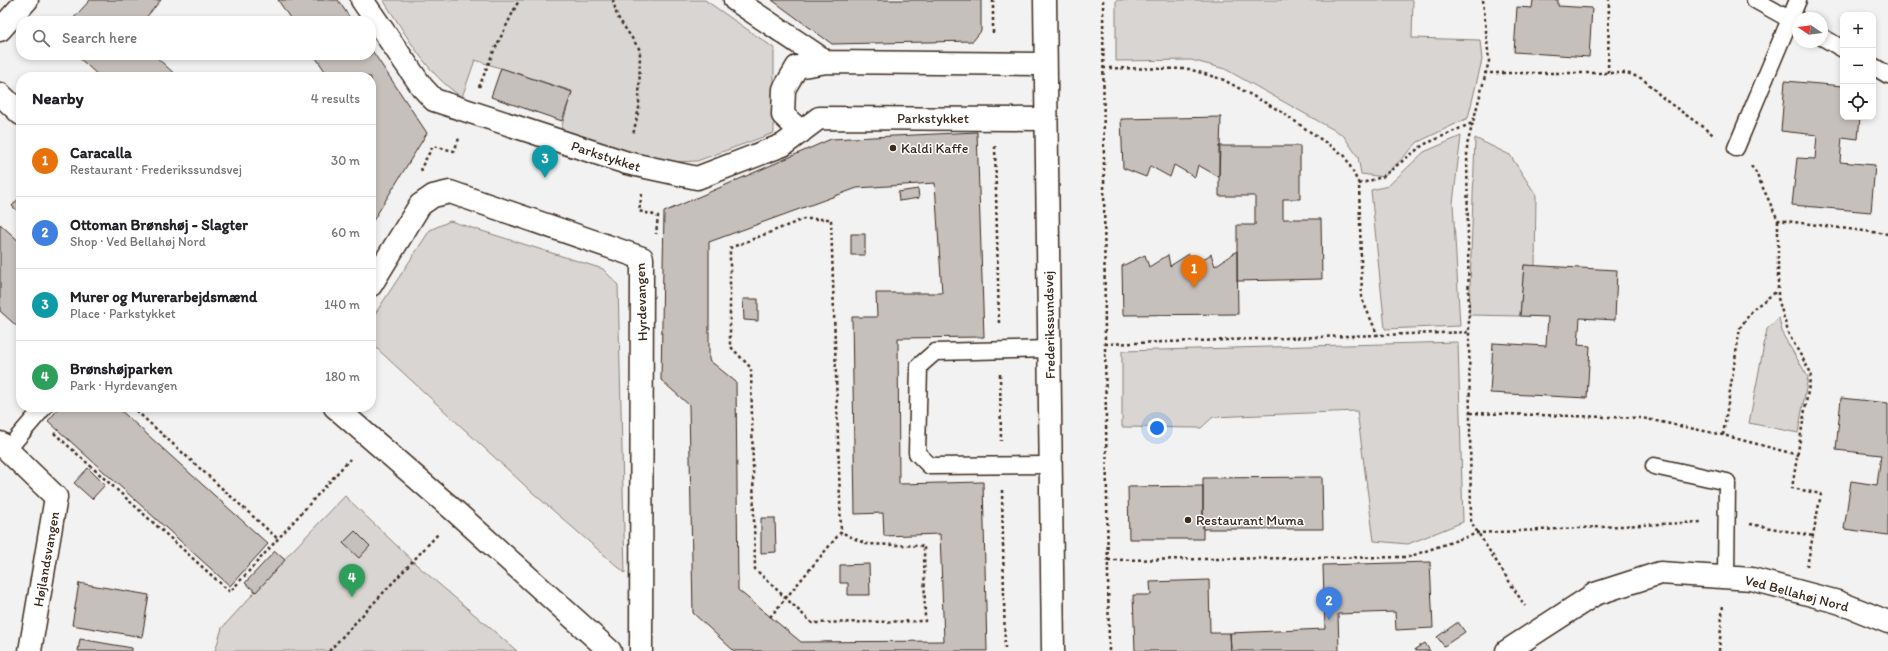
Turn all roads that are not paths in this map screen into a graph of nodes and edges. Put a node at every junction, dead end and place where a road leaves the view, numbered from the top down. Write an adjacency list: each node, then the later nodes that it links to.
1 (27, 0): 12 (street)
2 (362, 0): 8 (street, Parkstykket)
3 (735, 0): 15 (street)
4 (1044, 0): 16 (street, Frederikssundsvej)
5 (1755, 0): 10 (lane)
6 (1798, 0): 7 (lane)
7 (1796, 12)
8 (373, 16)
9 (376, 20): 22 (street, Parkstykket)
10 (1792, 20)
11 (1792, 25): 23 (lane)
12 (0, 30)
13 (1828, 40): 14 (lane)
14 (1841, 48)
15 (827, 62): 16 (street); 22 (street)
16 (1045, 64): 21 (street, Frederikssundsvej)
17 (1876, 68): 18 (lane)
18 (1888, 75)
19 (0, 94): 20 (street)
20 (16, 109)
21 (1046, 119): 22 (street, Parkstykket); 25 (street, Frederikssundsvej)
22 (801, 132)
23 (1736, 148)
24 (376, 277): 35 (street, Hyrdevangen)
25 (1049, 350): 29 (street, Frederikssundsvej); 29 (lane)
26 (40, 412): 28 (lane)
27 (341, 412): 34 (street)
28 (4, 446): 33 (street, Højlandsvangen)
29 (1051, 466): 36 (street, Frederikssundsvej)
30 (1654, 466): 31 (lane)
31 (1726, 577): 32 (street, Ved Bellahøj Nord); 37 (street, Ved Bellahøj Nord)
32 (1888, 622)
33 (30, 651)
34 (610, 651)
35 (641, 651)
36 (1054, 651)
37 (1507, 651)

